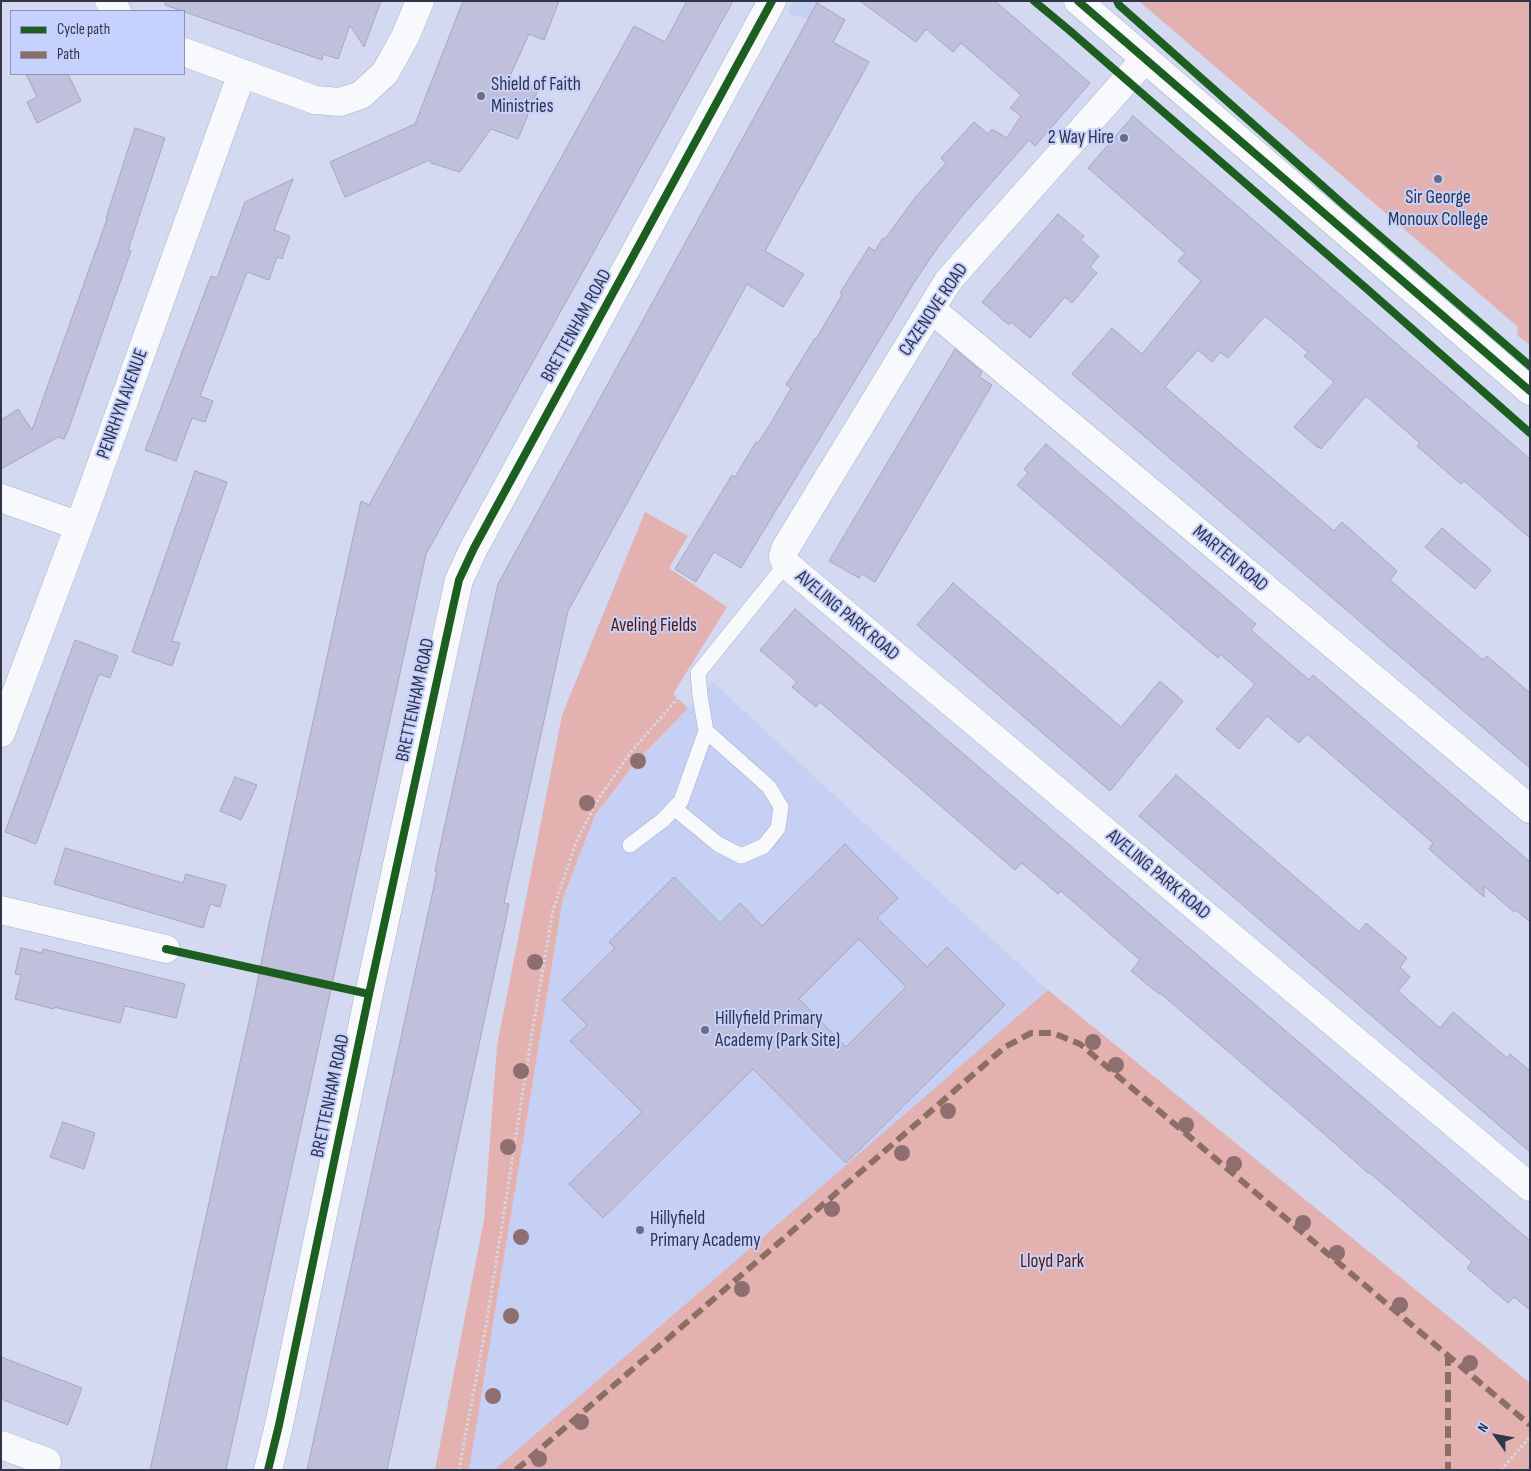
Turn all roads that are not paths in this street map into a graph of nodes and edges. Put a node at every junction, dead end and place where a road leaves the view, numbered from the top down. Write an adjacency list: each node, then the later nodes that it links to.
1 (420, 1): 6 (street)
2 (1078, 1): 5 (street)
3 (771, 4): 22 (street, BRETTENHAM ROAD)
4 (185, 52): 6 (street)
5 (1145, 60): 7 (street, CAZENOVE ROAD); 8 (street)
6 (242, 73): 10 (street, PENRHYN AVENUE)
7 (931, 309): 11 (street, CAZENOVE ROAD); 15 (street, MARTEN ROAD)
8 (1530, 391)
9 (1, 498): 10 (street)
10 (79, 526): 13 (street, PENRHYN AVENUE)
11 (786, 564): 12 (lane); 19 (street, AVELING PARK ROAD)
12 (706, 731): 14 (lane); 14 (lane)
13 (1, 733)
14 (674, 808): 16 (lane)
15 (1530, 809)
16 (630, 845)
17 (1, 910): 18 (street)
18 (166, 950)
19 (1530, 1187)
20 (1, 1445): 21 (street)
21 (47, 1462)
22 (268, 1470)

